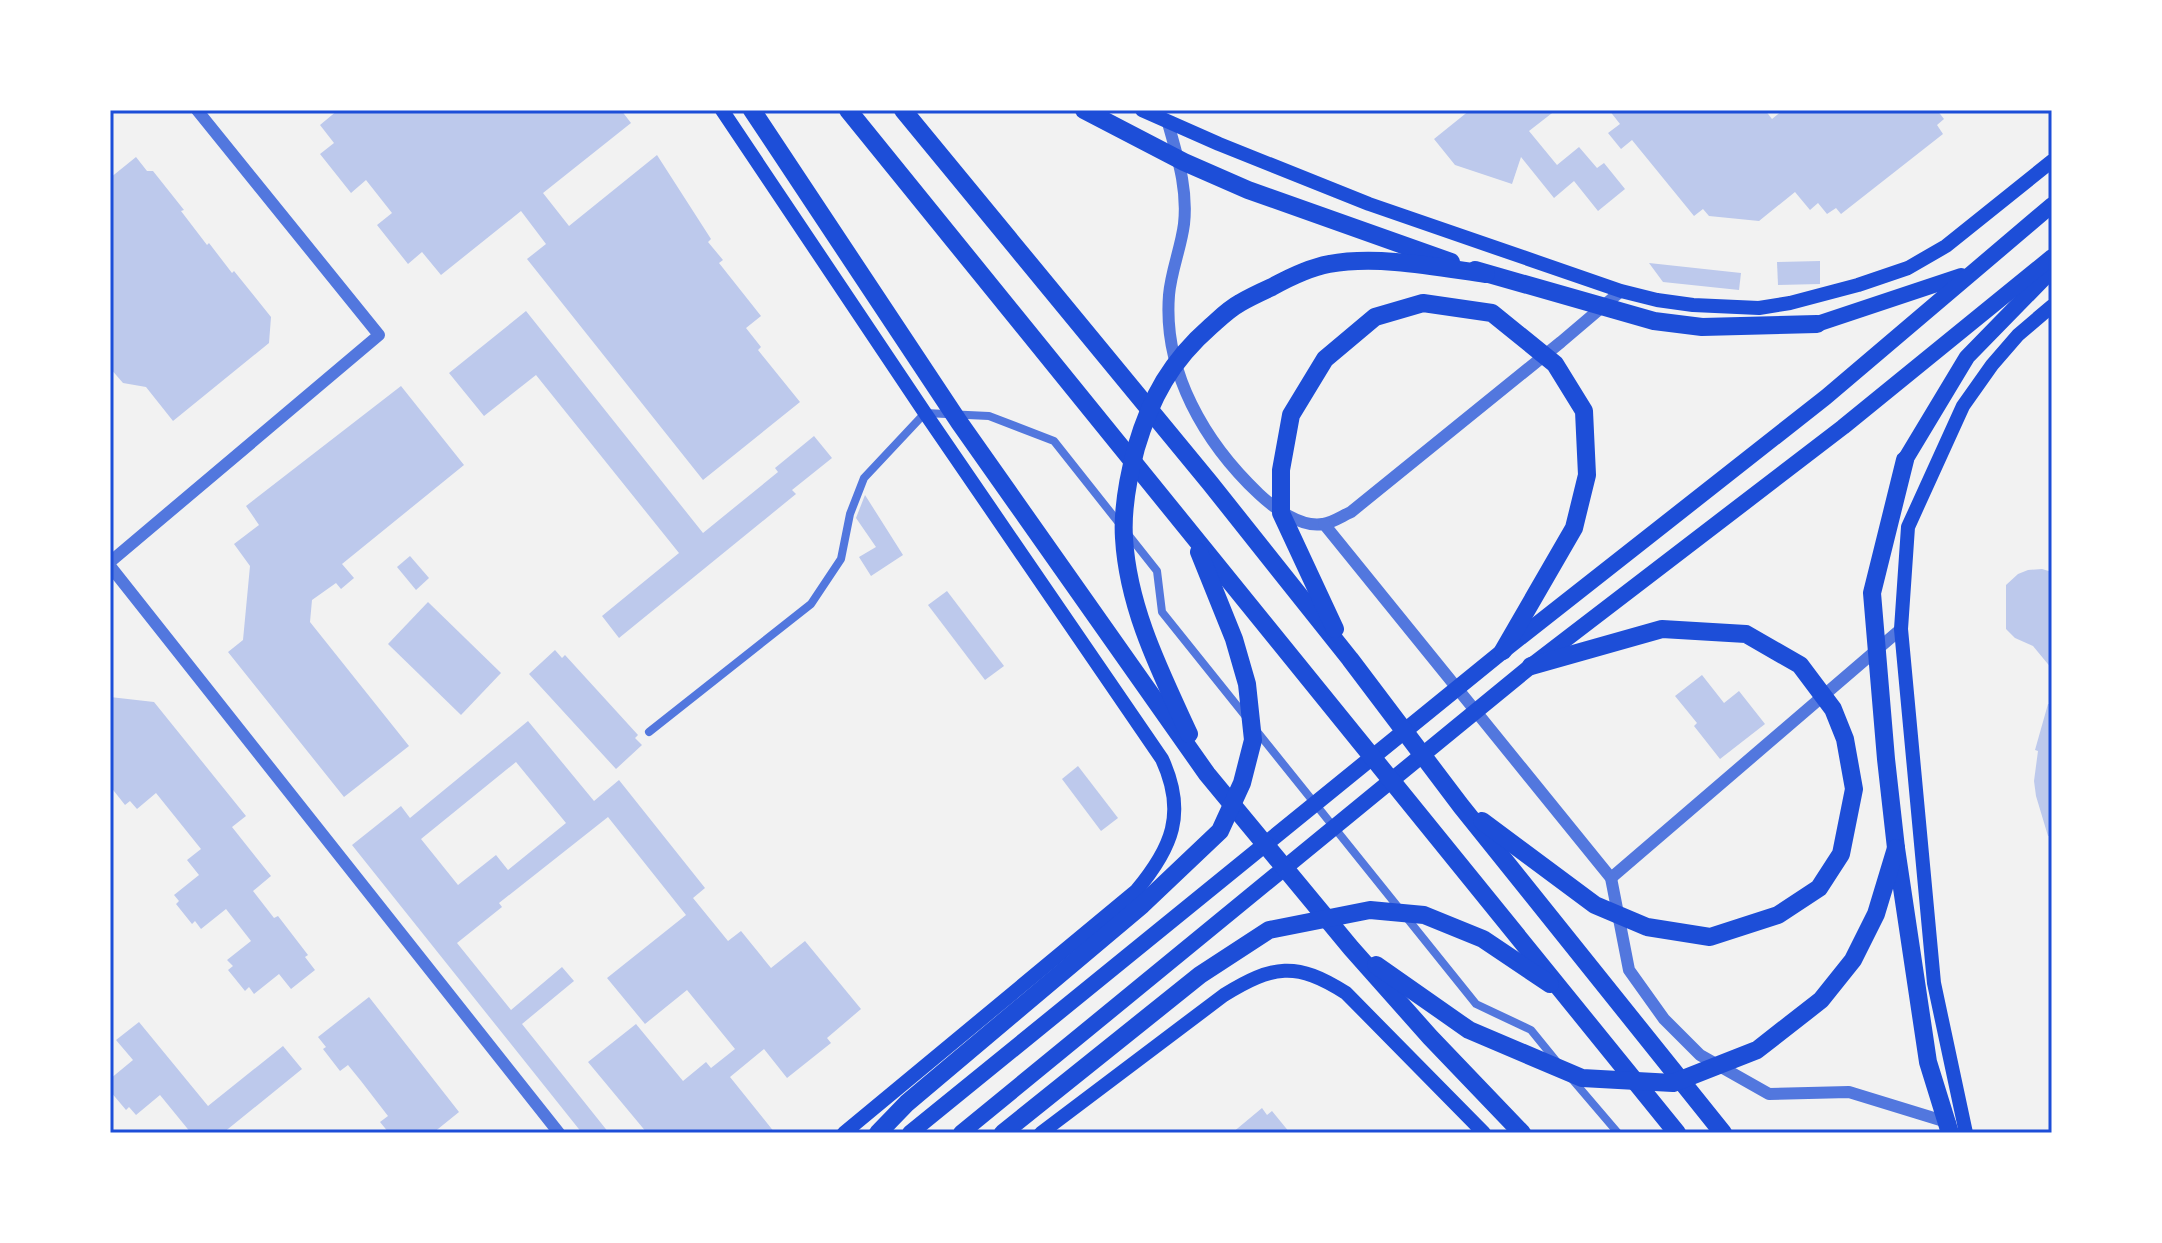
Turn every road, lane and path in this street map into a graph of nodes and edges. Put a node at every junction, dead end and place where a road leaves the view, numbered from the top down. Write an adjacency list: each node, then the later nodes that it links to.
1 (197, 110): 22 (street)
2 (722, 110): 18 (main road)
3 (752, 110): 28 (highway)
4 (848, 110): 21 (highway)
5 (903, 110): 25 (highway)
6 (1084, 110): 14 (highway)
7 (1142, 110): 8 (main road)
8 (1168, 123): 15 (main road); 20 (street)
9 (2052, 161): 15 (main road)
10 (2052, 205): 13 (main road)
11 (2052, 257): 26 (main road)
12 (2052, 270): 19 (main road)
13 (1970, 273): 17 (main road); 24 (main road)
14 (1486, 274): 17 (highway); 28 (highway)
15 (1621, 291): 20 (street)
16 (2052, 306): 23 (main road)
17 (1817, 324)
18 (925, 413): 27 (street); 36 (main road); 44 (street)
19 (1905, 460): 30 (highway)
20 (1324, 524): 31 (street)
21 (1192, 534): 33 (highway); 37 (highway)
22 (110, 564): 35 (street)
23 (1901, 629): 31 (street); 34 (main road)
24 (1503, 651): 25 (highway); 38 (main road)
25 (1350, 659): 29 (highway)
26 (1531, 666): 29 (highway); 39 (main road)
27 (649, 732)
28 (1207, 774): 32 (highway)
29 (1461, 806): 46 (highway)
30 (1896, 848): 32 (highway); 34 (highway)
31 (1611, 878): 34 (street)
32 (1351, 948): 43 (highway)
33 (1566, 995): 40 (highway); 45 (highway)
34 (1960, 1131)
35 (559, 1133)
36 (844, 1133)
37 (878, 1133)
38 (910, 1133)
39 (961, 1133)
40 (1003, 1133)
41 (1041, 1133): 42 (main road)
42 (1484, 1133)
43 (1522, 1133)
44 (1618, 1133)
45 (1677, 1133)
46 (1723, 1133)

